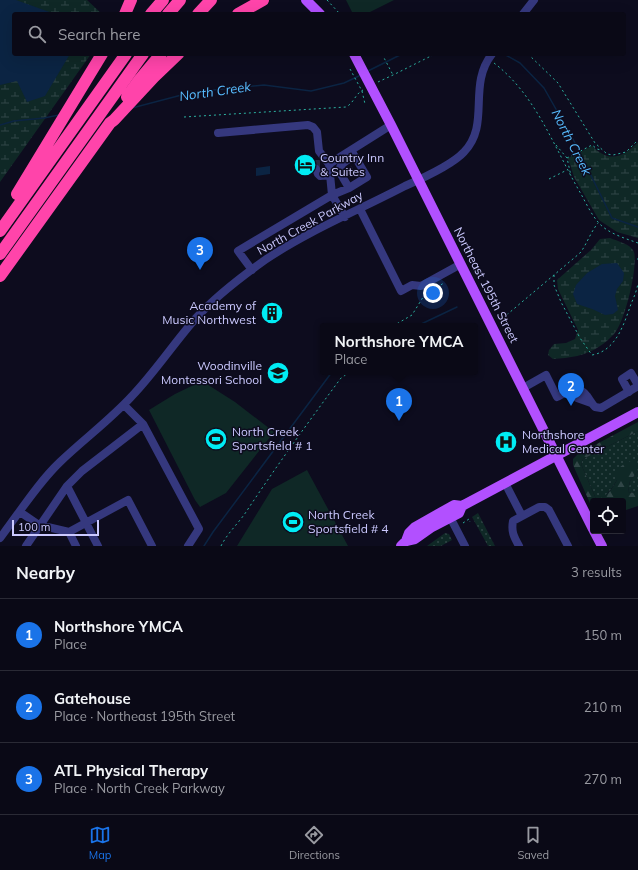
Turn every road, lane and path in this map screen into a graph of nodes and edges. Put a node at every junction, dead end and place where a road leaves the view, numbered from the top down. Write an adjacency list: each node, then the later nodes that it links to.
1 (131, 0): 11 (highway)
2 (163, 0): 12 (highway)
3 (168, 0): 13 (highway)
4 (180, 0): 14 (highway)
5 (186, 0): 15 (highway)
6 (211, 0): 16 (highway)
7 (263, 0): 17 (highway)
8 (306, 0): 18 (main road)
9 (327, 0): 19 (path)
10 (534, 0): 20 (street)
11 (126, 12)
12 (153, 12)
13 (158, 12)
14 (170, 12)
15 (176, 12)
16 (200, 12)
17 (242, 12)
18 (318, 12)
19 (338, 12)
20 (525, 12)
21 (101, 56): 45 (highway)
22 (120, 56): 40 (highway)
23 (124, 56): 40 (highway)
24 (136, 56): 39 (highway)
25 (141, 56): 39 (highway)
26 (159, 56): 38 (highway)
27 (176, 56): 38 (highway)
28 (355, 56): 36 (main road, Northeast 195th Street)
29 (383, 56): 35 (path)
30 (431, 56): 35 (path)
31 (491, 56): 58 (street, North Creek Parkway)
32 (530, 56): 49 (path)
33 (496, 64): 48 (path)
34 (350, 69): 37 (path)
35 (393, 76): 36 (path)
36 (370, 84): 37 (path); 44 (main road, Northeast 195th Street)
37 (362, 91): 41 (path); 42 (path)
38 (133, 95): 72 (highway)
39 (108, 99): 43 (highway)
40 (90, 100): 45 (highway)
41 (364, 104)
42 (184, 117)
43 (91, 122): 67 (highway); 68 (highway)
44 (391, 125): 51 (street); 58 (main road, Northeast 195th Street)
45 (67, 126): 63 (highway); 65 (highway)
46 (218, 133): 50 (street)
47 (638, 140): 49 (path)
48 (555, 144): 52 (path); 54 (path)
49 (602, 150): 52 (path)
50 (319, 151): 53 (street); 55 (street)
51 (354, 151): 53 (street); 59 (street); 59 (street)
52 (567, 158): 56 (path)
53 (329, 164): 55 (street)
54 (567, 169): 56 (path); 57 (path)
55 (330, 175): 60 (street)
56 (572, 178): 64 (path)
57 (549, 179)
58 (418, 180): 61 (street, North Creek Parkway); 69 (main road, Northeast 195th Street)
59 (349, 188): 60 (street)
60 (332, 195): 62 (street); 70 (street)
61 (360, 209): 62 (street, North Creek Parkway); 69 (street)
62 (345, 217): 70 (street, North Creek Parkway)
63 (0, 223)
64 (598, 223): 66 (path); 71 (path)
65 (0, 231)
66 (638, 243)
67 (0, 246)
68 (0, 254)
69 (461, 264): 79 (main road, Northeast 195th Street)
70 (252, 270): 83 (street, North Creek Parkway)
71 (554, 275): 74 (path); 75 (path)
72 (0, 276)
73 (444, 283): 76 (path)
74 (638, 283)
75 (503, 318)
76 (398, 323)
77 (346, 375): 107 (path)
78 (638, 386): 80 (street); 80 (street)
79 (523, 388): 81 (street); 86 (main road, Northeast 195th Street)
80 (629, 392): 82 (street)
81 (571, 396): 82 (street); 82 (street)
82 (591, 403)
83 (124, 405): 85 (street); 90 (street, North Creek Parkway)
84 (638, 412): 86 (main road)
85 (143, 424): 88 (street); 106 (street)
86 (557, 455): 87 (main road); 94 (main road, Northeast 195th Street)
87 (505, 483): 89 (main road); 91 (street)
88 (67, 486): 95 (street); 97 (street)
89 (462, 506): 92 (main road); 101 (main road)
90 (20, 512): 97 (street); 100 (street, North Creek Parkway)
91 (522, 516): 109 (street); 110 (street)
92 (450, 517): 101 (main road); 108 (street)
93 (470, 522): 96 (path)
94 (590, 522)
95 (86, 523): 98 (street); 104 (street); 105 (street)
96 (463, 523)
97 (39, 525): 98 (street); 102 (street)
98 (68, 532): 103 (street)
99 (596, 534): 111 (main road, Northeast 195th Street)
100 (0, 538)
101 (403, 544)
102 (26, 546)
103 (76, 546)
104 (98, 546)
105 (152, 546)
106 (188, 546)
107 (221, 546)
108 (465, 546)
109 (519, 546)
110 (568, 546)
111 (602, 546)

